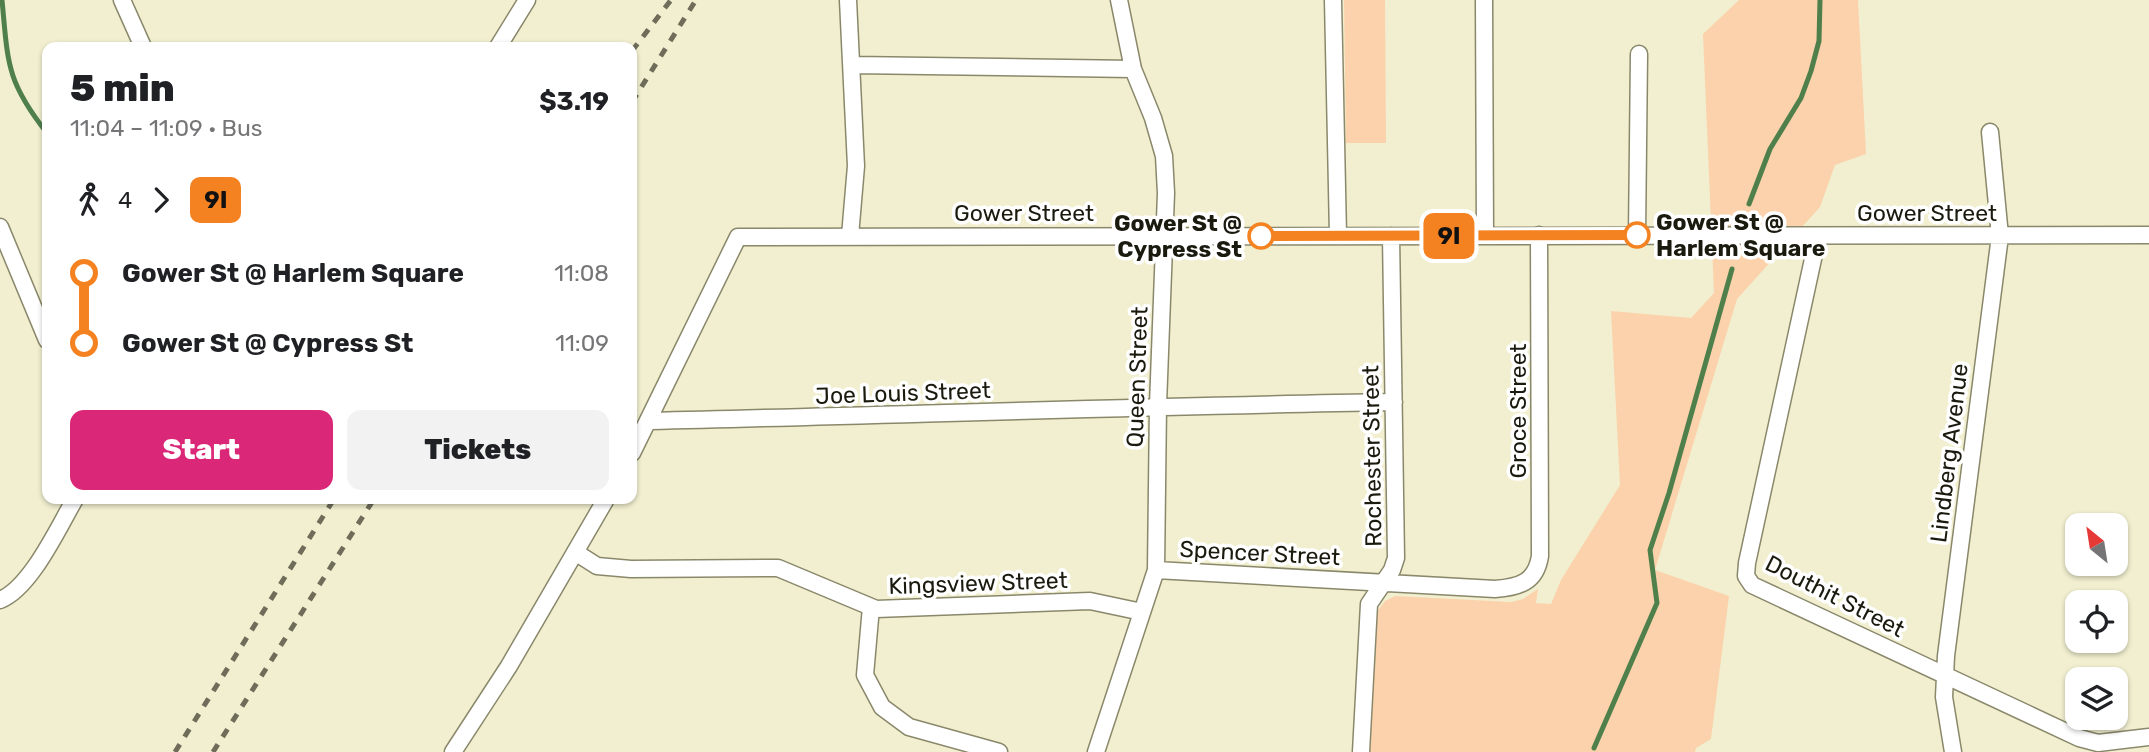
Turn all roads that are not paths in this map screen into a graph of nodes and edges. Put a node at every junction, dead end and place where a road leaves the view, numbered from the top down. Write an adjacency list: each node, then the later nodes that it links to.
1 (122, 0): 7 (street)
2 (527, 0): 8 (street)
3 (848, 0): 10 (street)
4 (1119, 0): 11 (street, Queen Street)
5 (1333, 0): 14 (street)
6 (1484, 0): 15 (street)
7 (141, 42)
8 (501, 42)
9 (1639, 54): 17 (street)
10 (853, 65): 11 (street); 19 (street)
11 (1133, 69): 20 (street, Queen Street)
12 (1990, 132): 23 (street, Lindberg Avenue)
13 (0, 227): 24 (street)
14 (1338, 235): 20 (street, Gower Street); 21 (street, Gower Street)
15 (1485, 235): 16 (street, Gower Street); 21 (street, Gower Street)
16 (1539, 235): 17 (street, Gower Street); 33 (street, Groce Street)
17 (1637, 235): 22 (street, Gower Street)
18 (2149, 235): 23 (street, Gower Street)
19 (850, 236): 20 (street, Gower Street); 27 (street, Gower Street)
20 (1164, 236): 26 (street, Queen Street)
21 (1391, 236): 25 (street, Rochester Street)
22 (1818, 236): 23 (street, Gower Street); 38 (street, Douthit Street)
23 (2000, 236): 38 (street, Lindberg Avenue)
24 (42, 328)
25 (1394, 402): 26 (street, Joe Louis Street); 34 (street, Rochester Street)
26 (1157, 405): 27 (street, Joe Louis Street); 32 (street, Queen Street)
27 (650, 421): 28 (street)
28 (637, 444)
29 (72, 504): 35 (street)
30 (603, 504): 31 (street)
31 (575, 552): 36 (street, Kingsview Street); 40 (street)
32 (1156, 570): 34 (street, Spencer Street); 37 (street, Queen Street)
33 (1528, 582): 34 (street, Spencer Street)
34 (1382, 584): 43 (street, Rochester Street)
35 (0, 600)
36 (871, 607): 37 (street, Kingsview Street); 41 (street)
37 (1142, 612): 42 (street, Queen Street)
38 (1944, 676): 39 (street, Douthit Street); 44 (street, Lindberg Avenue)
39 (2149, 737)
40 (453, 752)
41 (999, 752)
42 (1096, 752)
43 (1361, 752)
44 (1953, 752)

